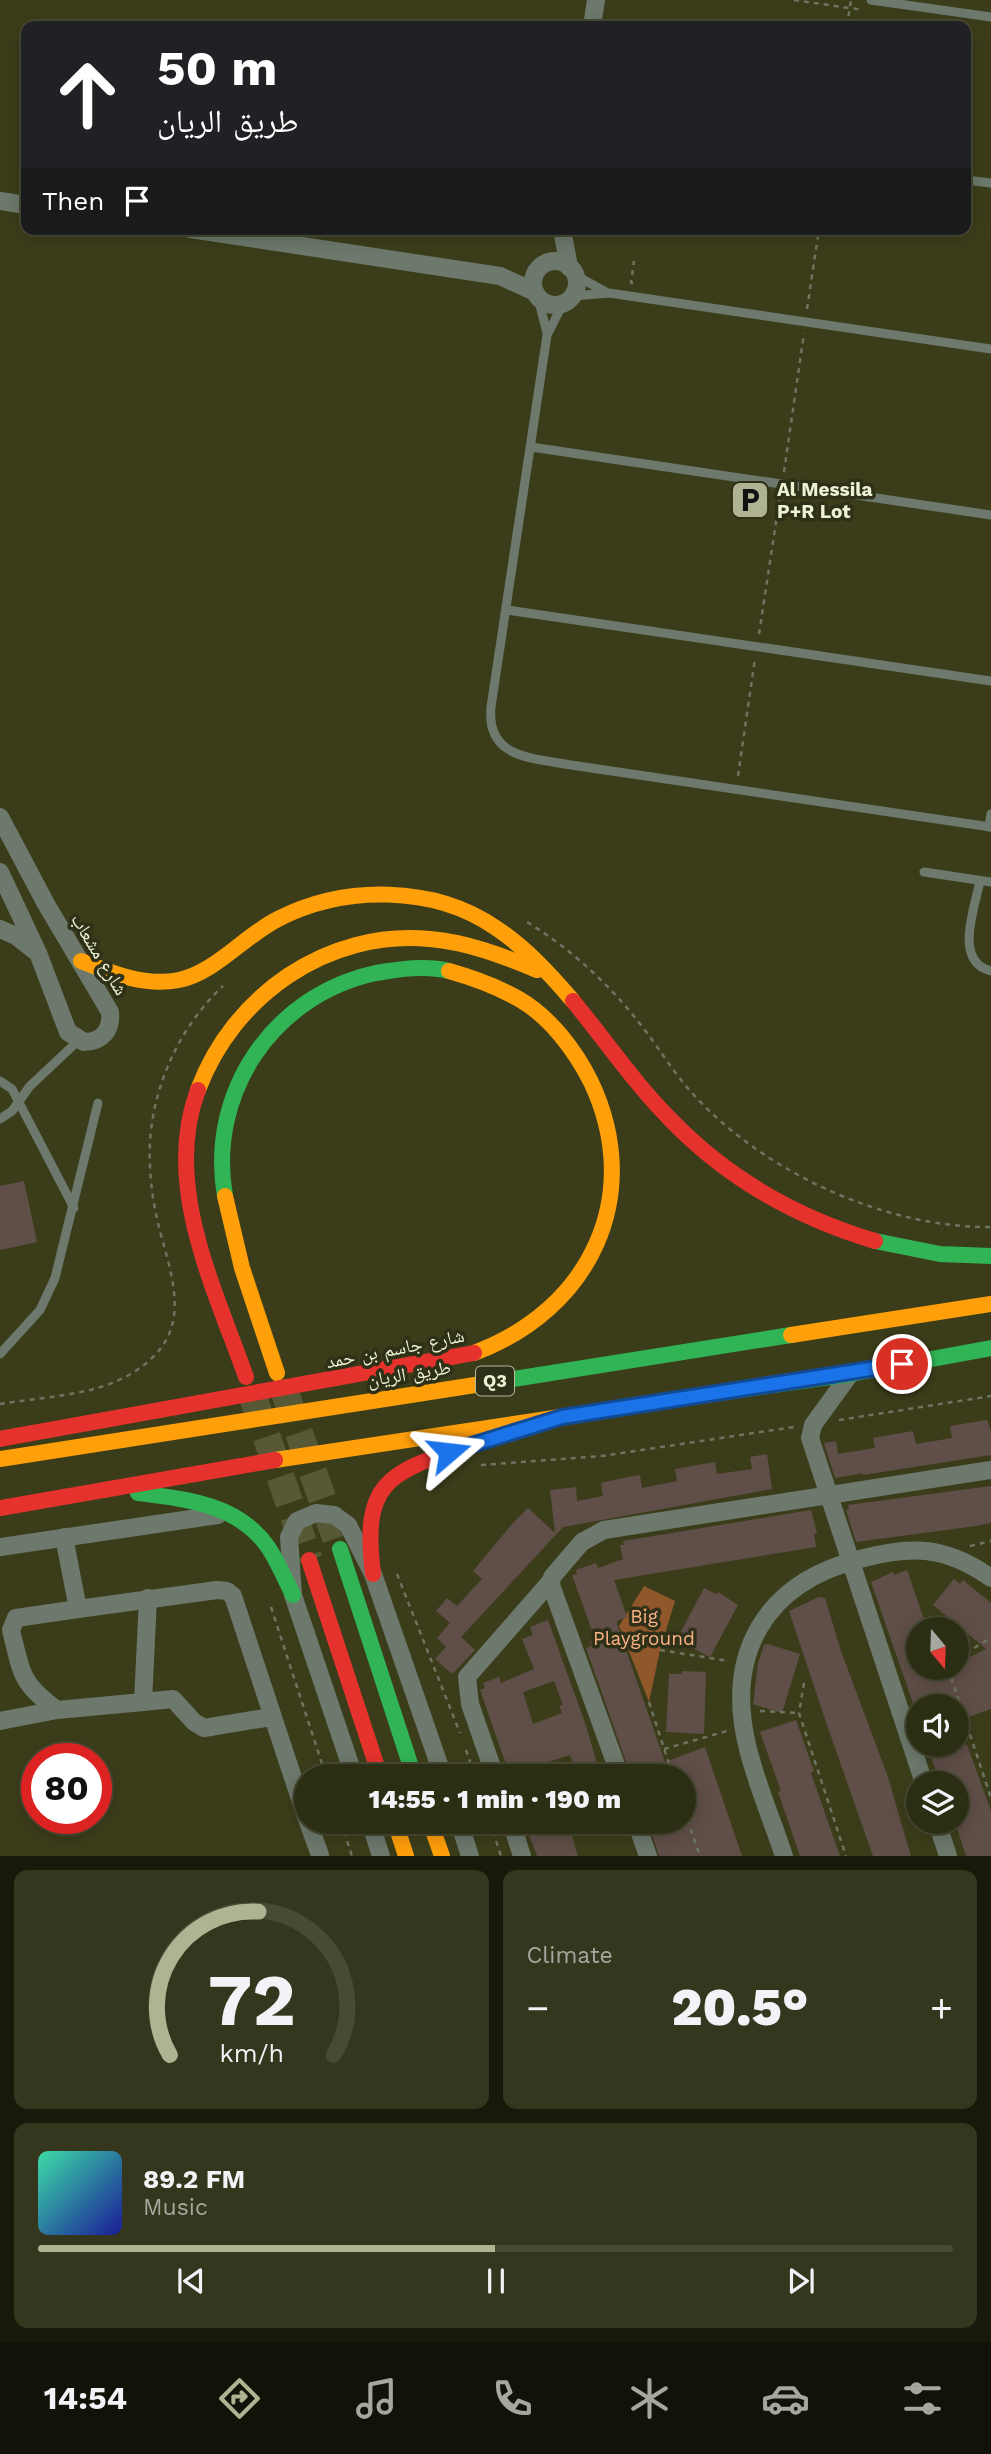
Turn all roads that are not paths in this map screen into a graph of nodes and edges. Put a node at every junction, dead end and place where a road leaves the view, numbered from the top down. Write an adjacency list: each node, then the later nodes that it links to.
1 (596, 0): 4 (street)
2 (871, 0): 3 (lane)
3 (991, 17)
4 (593, 21)
5 (971, 181): 6 (lane)
6 (991, 183)
7 (0, 201): 8 (street)
8 (21, 204)
9 (230, 235): 14 (street)
10 (559, 235): 12 (street)
11 (563, 235): 13 (street)
12 (542, 267): 13 (street); 14 (street); 16 (street)
13 (572, 271): 15 (lane); 17 (street)
14 (500, 276): 16 (street)
15 (608, 293): 17 (lane); 19 (lane)
16 (537, 295): 17 (street); 18 (lane)
17 (568, 300): 18 (lane)
18 (547, 335): 20 (lane)
19 (991, 349)
20 (531, 447): 21 (lane); 22 (lane)
21 (991, 515)
22 (507, 610): 23 (lane); 26 (lane)
23 (991, 681)
24 (991, 814): 26 (lane)
25 (0, 817): 33 (street, شارع مشعاب)
26 (990, 827)
27 (0, 872): 32 (street)
28 (924, 872): 29 (lane)
29 (980, 881): 30 (lane); 34 (lane)
30 (991, 882)
31 (0, 929): 32 (street)
32 (38, 953): 36 (street)
33 (80, 961): 35 (main road); 36 (street, شارع مشعاب)
34 (991, 971)
35 (546, 973): 41 (main road); 52 (main road)
36 (79, 1040): 38 (lane)
37 (0, 1081): 38 (lane)
38 (18, 1103): 40 (lane); 42 (lane)
39 (98, 1103): 42 (lane)
40 (0, 1119)
41 (777, 1202): 43 (main road); 44 (main road)
42 (74, 1208): 47 (lane)
43 (991, 1256)
44 (991, 1271)
45 (991, 1304): 55 (main road, طريق الريان / Q3)
46 (991, 1348): 49 (main road, Q3)
47 (0, 1354)
48 (991, 1361): 49 (street)
49 (880, 1368): 51 (main road, Q3)
50 (277, 1373): 54 (main road, شارع جاسم بن حمد)
51 (850, 1374): 53 (main road, Q3); 58 (street)
52 (246, 1377)
53 (562, 1417): 57 (main road, Q3); 66 (main road)
54 (0, 1439)
55 (0, 1459)
56 (991, 1470): 58 (street)
57 (109, 1489): 59 (main road, Q3); 60 (main road)
58 (827, 1497): 65 (street); 68 (street)
59 (0, 1508)
60 (231, 1514): 61 (street); 69 (main road)
61 (64, 1537): 62 (street); 71 (street)
62 (0, 1547)
63 (340, 1549): 78 (main road)
64 (309, 1560): 77 (main road)
65 (851, 1561): 67 (street); 82 (street); 99 (street)
66 (373, 1574): 69 (street); 79 (street)
67 (991, 1578)
68 (551, 1581): 80 (street); 81 (street)
69 (293, 1595): 76 (street)
70 (148, 1598): 71 (street); 72 (street); 74 (street)
71 (78, 1609): 73 (street)
72 (143, 1702): 73 (street); 74 (street)
73 (57, 1710): 75 (street)
74 (271, 1717): 83 (street)
75 (0, 1721)
76 (350, 1764)
77 (376, 1764)
78 (410, 1764)
79 (439, 1764)
80 (491, 1764)
81 (616, 1764)
82 (921, 1771)
83 (294, 1783)
84 (312, 1834): 92 (street)
85 (374, 1834): 93 (street)
86 (399, 1834): 94 (main road)
87 (434, 1834): 95 (main road)
88 (463, 1834): 96 (street)
89 (515, 1834): 97 (street)
90 (640, 1834): 98 (street)
91 (941, 1834): 100 (street)
92 (320, 1855)
93 (381, 1856)
94 (406, 1856)
95 (442, 1856)
96 (470, 1856)
97 (523, 1856)
98 (648, 1856)
99 (784, 1856)
100 (948, 1856)

